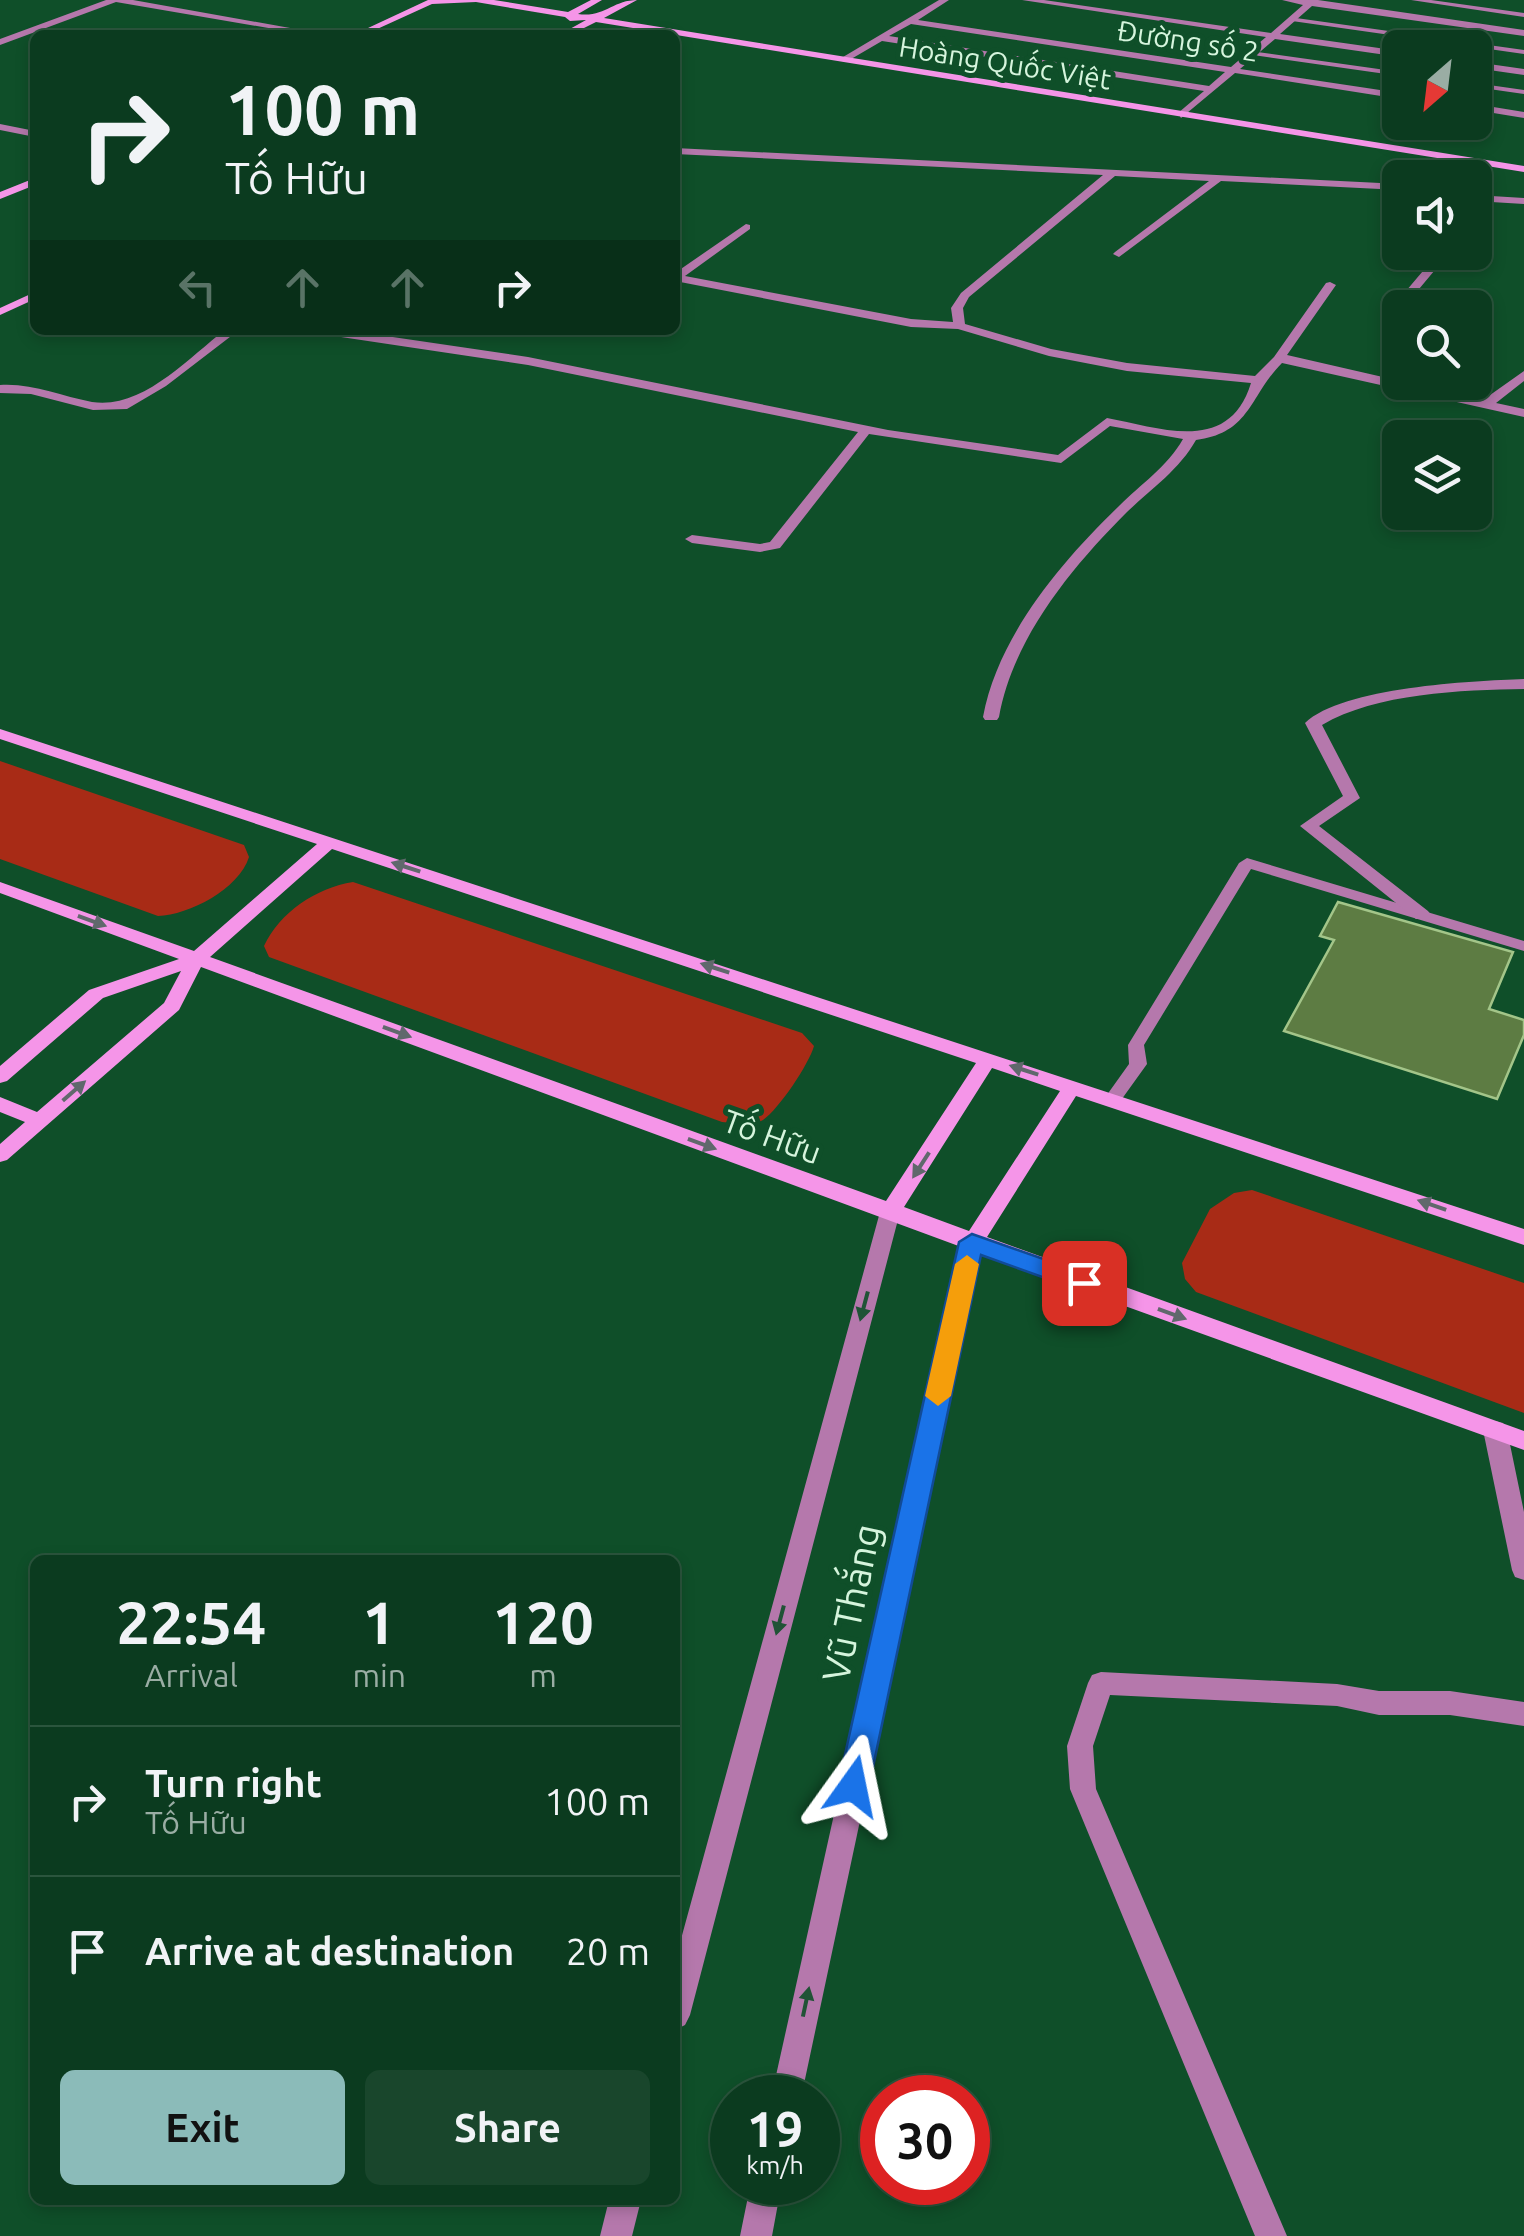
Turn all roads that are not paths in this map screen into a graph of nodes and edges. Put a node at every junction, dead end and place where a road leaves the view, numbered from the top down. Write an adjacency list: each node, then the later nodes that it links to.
1 (116, 0): 17 (street); 18 (street)
2 (477, 0): 9 (main road, Hoàng Quốc Việt); 11 (main road, Hoàng Quốc Việt)
3 (598, 0): 11 (main road)
4 (633, 0): 13 (main road)
5 (945, 0): 15 (street)
6 (1026, 0): 25 (street)
7 (1286, 0): 10 (street)
8 (1415, 0): 12 (lane)
9 (433, 1): 19 (main road)
10 (1312, 2): 14 (street); 24 (street)
11 (568, 15): 13 (main road, Hoàng Quốc Việt); 16 (main road)
12 (1524, 15)
13 (595, 19): 16 (main road); 21 (main road, Hoàng Quốc Việt)
14 (1292, 19): 25 (street); 29 (lane)
15 (910, 22): 26 (street); 33 (street, Đường số 2)
16 (577, 28): 20 (main road)
17 (33, 30)
18 (295, 30)
19 (368, 30)
20 (573, 30)
21 (662, 30)
22 (30, 31): 27 (street)
23 (680, 33): 31 (main road, Hoàng Quốc Việt)
24 (1524, 33)
25 (1272, 36): 28 (street); 30 (street)
26 (882, 38): 31 (street); 37 (street)
27 (0, 42)
28 (1382, 51)
29 (1524, 52)
30 (1253, 53): 33 (street); 34 (lane)
31 (844, 60): 41 (main road, Hoàng Quốc Việt)
32 (1492, 67): 35 (street)
33 (1234, 70): 37 (street); 39 (street, Đường số 2)
34 (1382, 71)
35 (1524, 72)
36 (1492, 87): 38 (lane)
37 (1212, 89): 41 (street)
38 (1524, 92)
39 (1382, 93)
40 (1492, 110): 42 (street)
41 (1181, 115): 46 (main road, Hoàng Quốc Việt)
42 (1524, 115)
43 (0, 127): 44 (street)
44 (30, 133)
45 (680, 151): 47 (street)
46 (1524, 169)
47 (1114, 170): 48 (street); 63 (street)
48 (1221, 176): 50 (street); 55 (street)
49 (30, 183): 51 (main road)
50 (1382, 187)
51 (0, 196)
52 (1492, 200): 53 (street)
53 (1524, 201)
54 (746, 227): 57 (street)
55 (1119, 254)
56 (1430, 270): 60 (street)
57 (680, 274)
58 (680, 279): 63 (street)
59 (1330, 285): 66 (street)
60 (1413, 290)
61 (30, 297): 62 (main road)
62 (0, 312)
63 (959, 326): 68 (street)
64 (226, 335): 69 (street)
65 (354, 335): 72 (street)
66 (1278, 360): 68 (street); 70 (street)
67 (1524, 375): 70 (street)
68 (1258, 380): 73 (street)
69 (0, 389)
70 (1486, 404): 71 (street)
71 (1524, 413)
72 (866, 430): 73 (street); 74 (street)
73 (1190, 437): 76 (street)
74 (692, 539)
75 (1524, 684): 80 (street)
76 (991, 717)
77 (0, 734): 78 (main road)
78 (330, 842): 82 (main road); 83 (main road, one-way to 78)
79 (0, 887): 82 (main road, Tố Hữu, one-way to 82)
80 (1422, 915): 81 (lane); 86 (lane)
81 (1524, 946)
82 (196, 959): 84 (main road); 88 (main road, one-way to 82); 90 (main road, Tố Hữu, one-way to 90)
83 (989, 1058): 85 (main road, one-way to 83); 90 (main road, one-way to 90)
84 (0, 1076)
85 (1073, 1086): 86 (main road); 92 (main road)
86 (1113, 1099): 91 (main road, one-way to 86)
87 (0, 1104): 88 (main road)
88 (40, 1121): 89 (main road)
89 (0, 1155)
90 (890, 1212): 92 (main road, Tố Hữu); 97 (street, Vũ Thắng, one-way to 97)
91 (1524, 1237)
92 (972, 1242): 93 (main road, Tố Hữu, one-way to 93); 98 (street, Vũ Thắng, one-way to 92)
93 (1495, 1430): 94 (main road, Tố Hữu); 95 (street)
94 (1524, 1440)
95 (1524, 1570)
96 (1524, 1714): 103 (street)
97 (680, 1996)
98 (791, 2075)
99 (625, 2205): 101 (street)
100 (762, 2205): 102 (street)
101 (616, 2236)
102 (756, 2236)
103 (1271, 2236)

